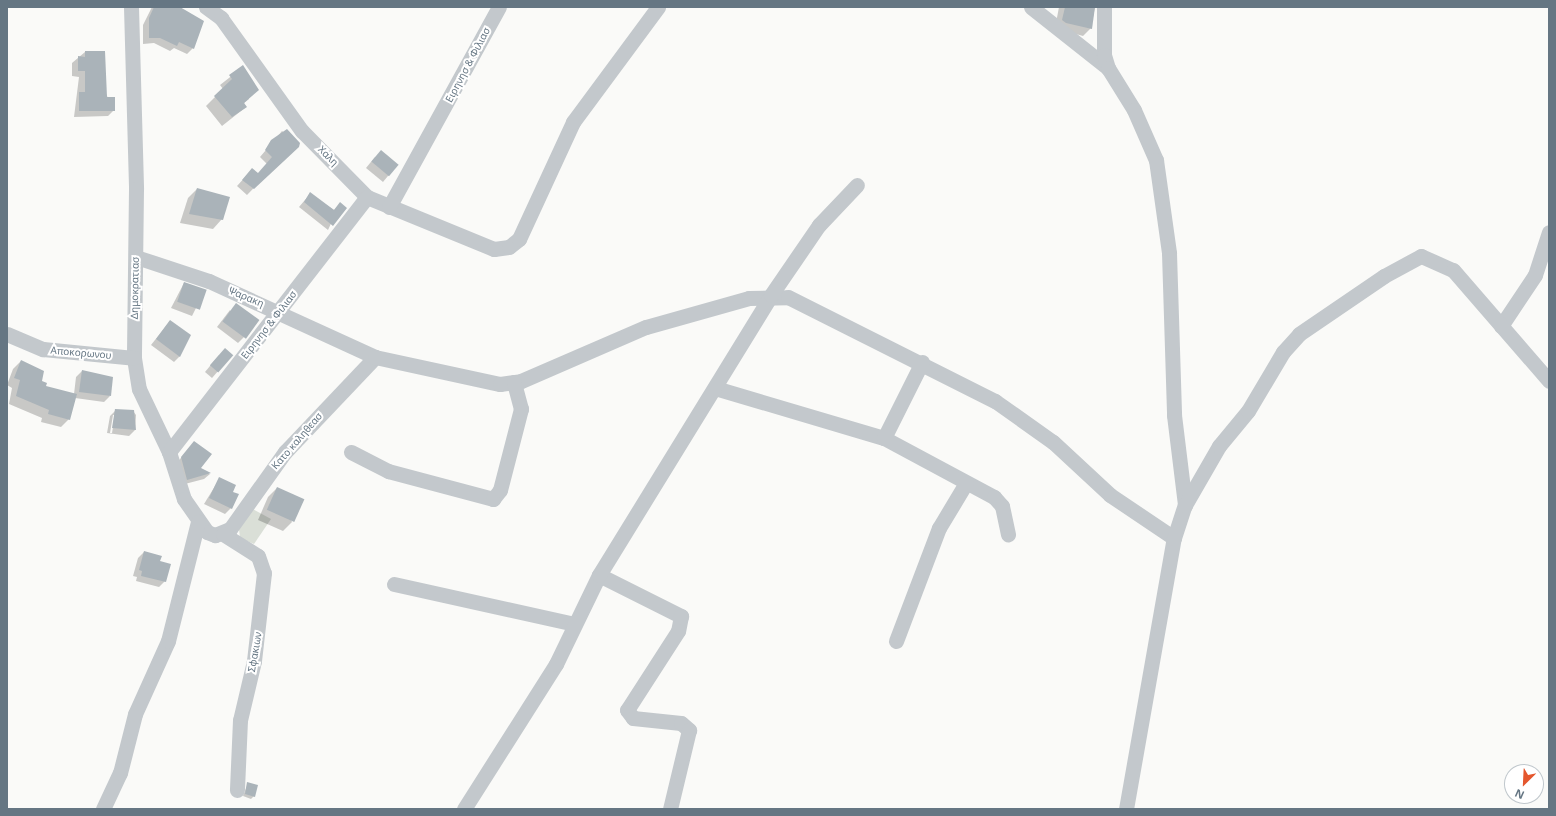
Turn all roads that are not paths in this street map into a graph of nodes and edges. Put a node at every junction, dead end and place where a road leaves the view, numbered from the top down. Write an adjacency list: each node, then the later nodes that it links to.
1 (131, 7): 12 (street, Δημοκρατιασ)
2 (206, 7): 9 (street, Χαλη)
3 (498, 7): 10 (street, Ειρηνησ & Φιλιασ)
4 (658, 7): 10 (street, Χαλη)
5 (1031, 7): 7 (street)
6 (1104, 7): 7 (street)
7 (1108, 68): 27 (street)
8 (857, 185): 13 (street)
9 (367, 197): 10 (street, Χαλη); 14 (street, Ειρηνησ & Φιλιασ)
10 (389, 207)
11 (1549, 232): 15 (street)
12 (136, 256): 14 (street, Ψαρακη); 18 (street, Δημοκρατιασ)
13 (771, 295): 19 (street); 21 (street); 22 (street)
14 (279, 311): 17 (street, Ψαρακη); 24 (street, Ειρηνησ & Φιλιασ)
15 (1501, 326): 20 (street); 27 (street)
16 (7, 334): 18 (street, Αποκορωνου)
17 (375, 357): 21 (street, Ψαρακη); 29 (street, Κατο καληθεασ)
18 (134, 358): 24 (street, Δημοκρατιασ)
19 (922, 362): 23 (street); 31 (street)
20 (1549, 381)
21 (514, 382): 25 (street)
22 (715, 388): 23 (street); 32 (street)
23 (884, 438): 26 (street)
24 (169, 452): 28 (street, Δημοκρατιασ)
25 (351, 452)
26 (966, 483): 30 (street); 35 (street)
27 (1185, 505): 31 (street)
28 (198, 522): 29 (street, Δημοκρατιασ); 37 (street)
29 (224, 533): 36 (street, Σφακιων)
30 (1008, 534)
31 (1174, 538): 40 (street)
32 (599, 575): 34 (street); 39 (street)
33 (394, 584): 34 (street)
34 (575, 624): 38 (street)
35 (896, 641)
36 (237, 790)
37 (104, 809)
38 (464, 809)
39 (670, 809)
40 (1126, 809)

